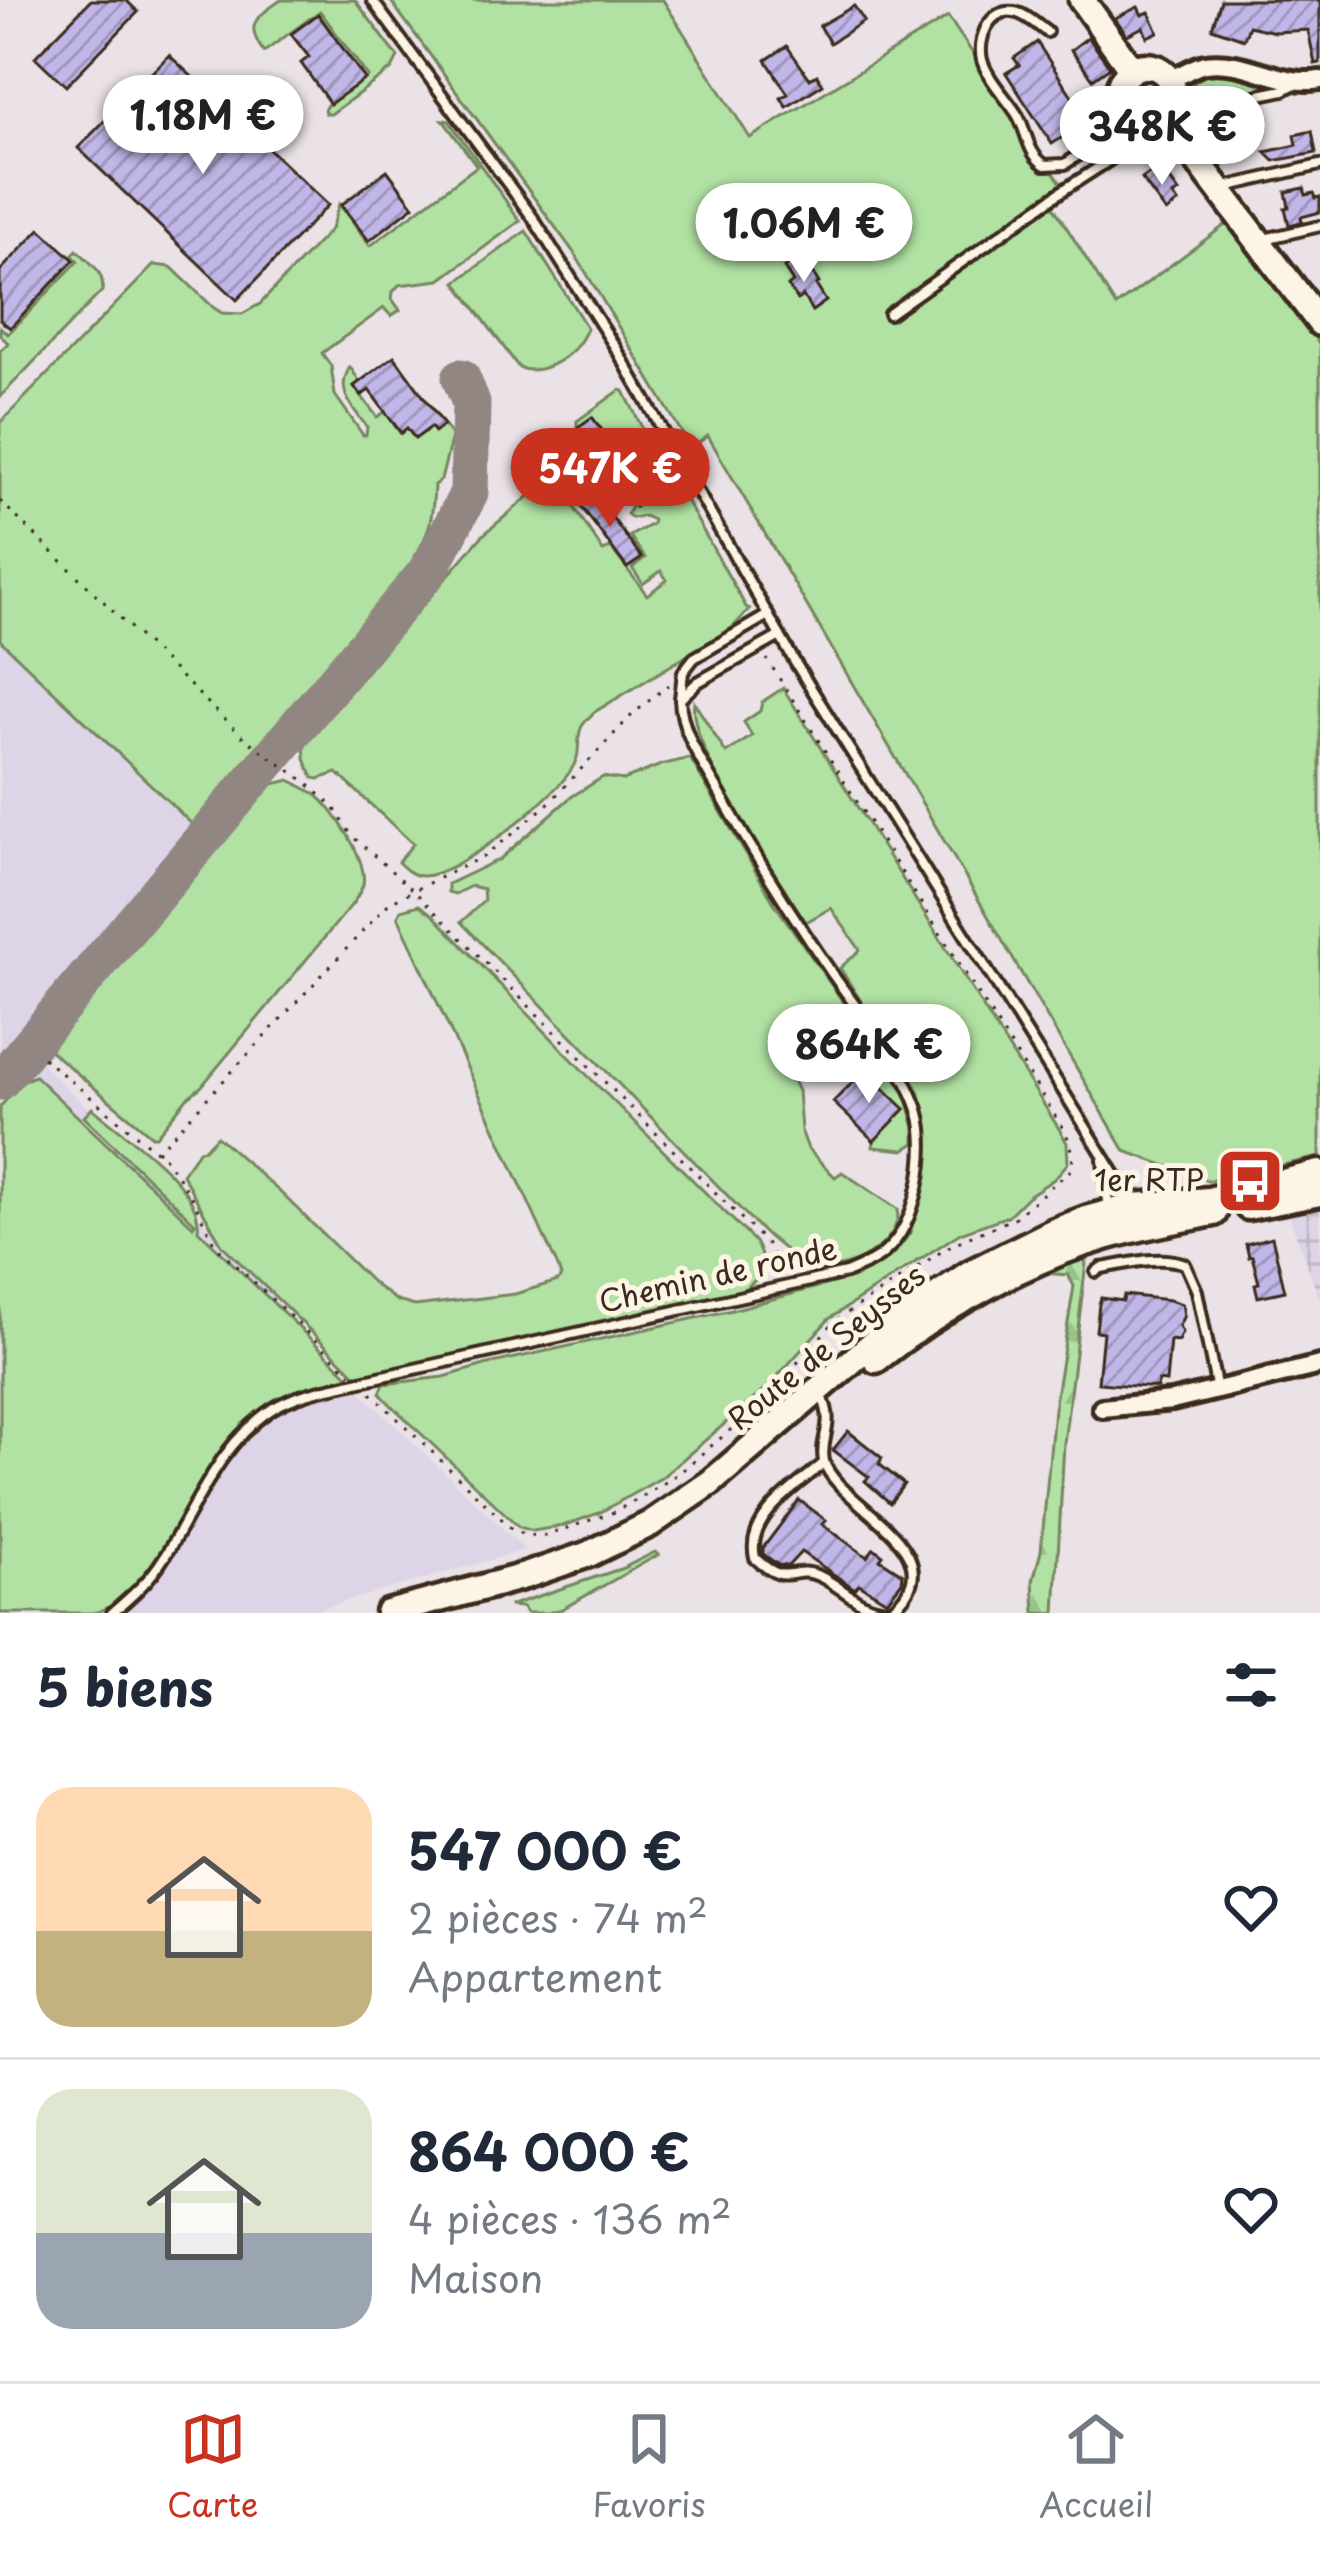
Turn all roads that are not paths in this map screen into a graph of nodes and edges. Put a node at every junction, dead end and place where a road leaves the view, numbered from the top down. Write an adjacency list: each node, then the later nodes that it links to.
1 (372, 0): 15 (lane)
2 (1082, 0): 4 (main road)
3 (1047, 32): 8 (lane)
4 (1132, 70): 7 (main road); 8 (main road)
5 (1320, 80): 6 (street)
6 (1296, 83): 7 (lane); 7 (street)
7 (1168, 99): 8 (main road); 10 (main road)
8 (1123, 122): 13 (lane)
9 (1320, 165): 10 (lane)
10 (1217, 189): 12 (main road)
11 (1320, 226): 12 (lane)
12 (1257, 240): 14 (main road)
13 (889, 314)
14 (1320, 323)
15 (768, 615): 16 (lane); 17 (lane)
16 (780, 636): 17 (lane); 18 (lane)
17 (680, 700): 28 (lane, Chemin de ronde)
18 (1103, 1158): 21 (lane); 21 (lane)
19 (1320, 1177): 21 (main road, Route de Seysses)
20 (1320, 1193): 21 (main road, Route de Seysses)
21 (1124, 1219): 25 (main road, Route de Seysses); 25 (main road, Route de Seysses)
22 (1096, 1272): 24 (lane)
23 (1320, 1365): 24 (street)
24 (1217, 1391): 26 (street)
25 (823, 1397): 27 (lane); 29 (main road, Route de Seysses); 30 (lane, Route de Seysses); 31 (main road, Route de Seysses)
26 (1102, 1408)
27 (824, 1463): 27 (lane)
28 (112, 1613)
29 (388, 1613)
30 (416, 1613)
31 (446, 1613)

